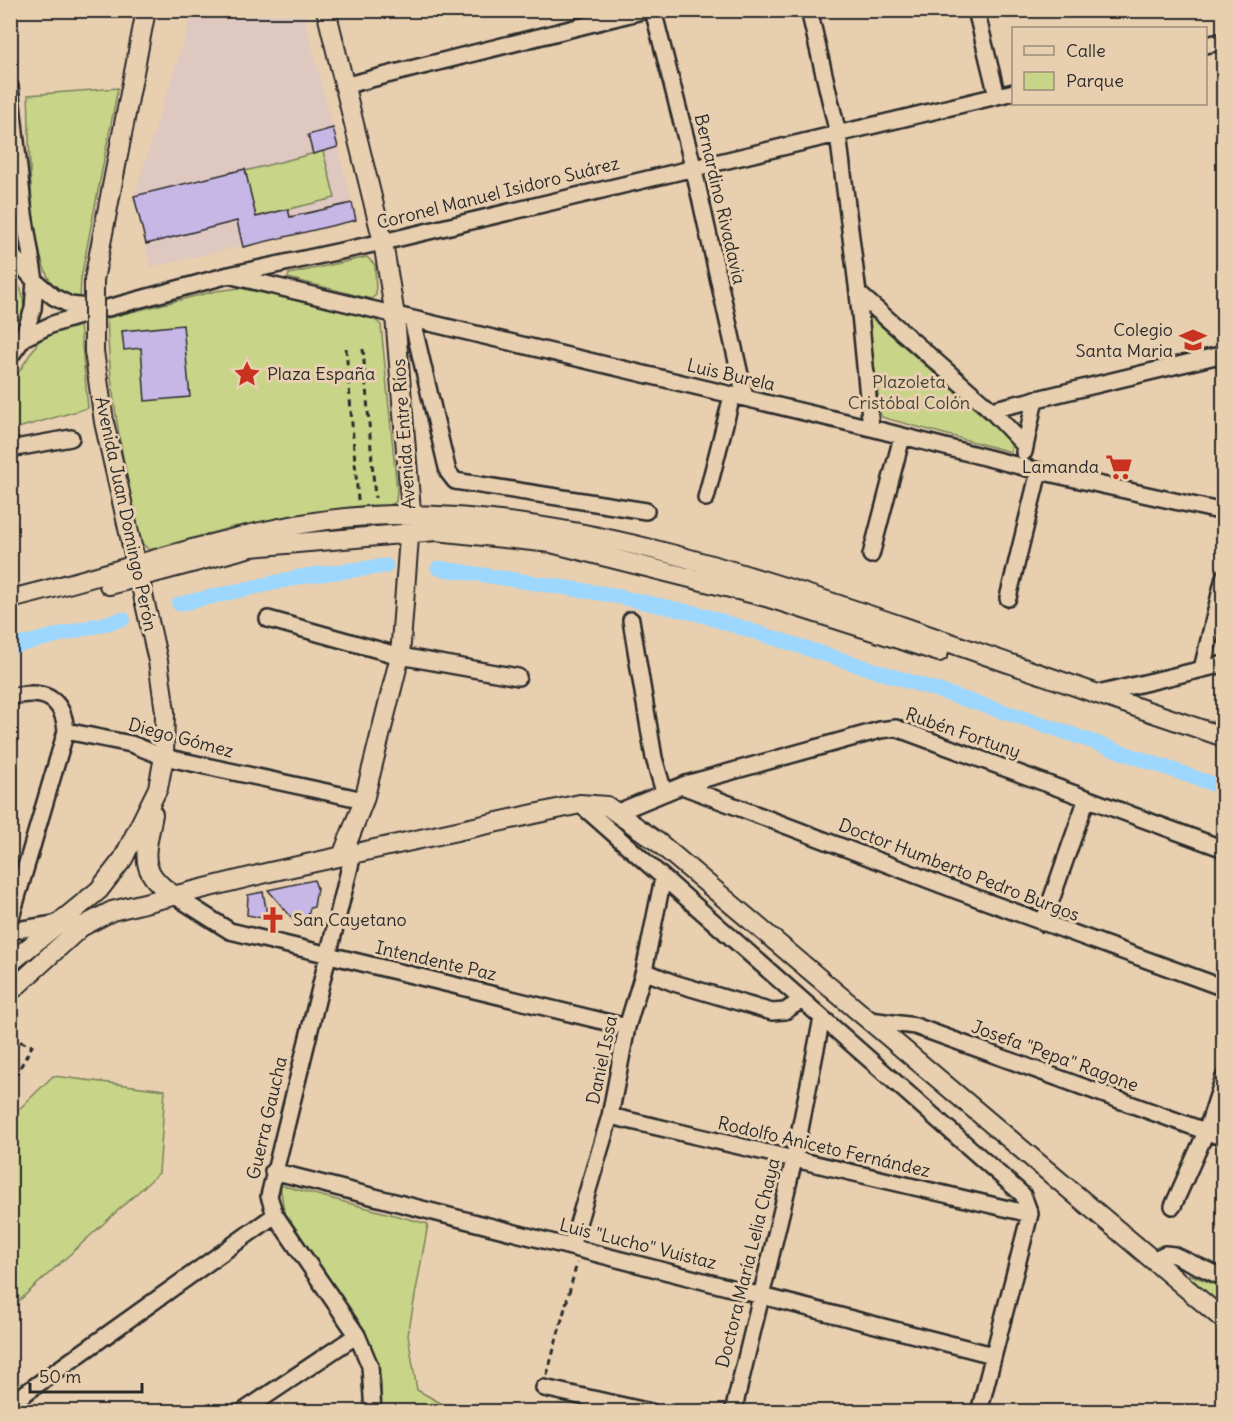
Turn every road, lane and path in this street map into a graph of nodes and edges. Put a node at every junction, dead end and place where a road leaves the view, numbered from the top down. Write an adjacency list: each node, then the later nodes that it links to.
1 (146, 10): 45 (main road, Avenida Juan Domingo Perón, bridge)
2 (326, 10): 10 (main road, Avenida Entre Ríos)
3 (646, 10): 10 (street)
4 (653, 10): 15 (street, Bernardino Rivadavia)
5 (809, 10): 14 (street)
6 (976, 10): 12 (street)
7 (1224, 41): 8 (street)
8 (1207, 45)
9 (10, 86): 13 (street)
10 (343, 86): 16 (main road, Avenida Entre Ríos)
11 (1012, 92): 12 (street, Coronel Manuel Isidoro Suárez)
12 (997, 96): 14 (street, Coronel Manuel Isidoro Suárez)
13 (12, 114): 19 (street)
14 (838, 134): 15 (street, Coronel Manuel Isidoro Suárez); 20 (street)
15 (693, 166): 16 (street, Coronel Manuel Isidoro Suárez); 28 (street, Bernardino Rivadavia)
16 (383, 242): 18 (street, Coronel Manuel Isidoro Suárez); 22 (main road, Avenida Entre Ríos)
17 (10, 253): 19 (street, Coronel Manuel Isidoro Suárez)
18 (230, 275): 21 (street, Coronel Manuel Isidoro Suárez); 22 (street, Luis Burela)
19 (35, 281): 21 (street, Coronel Manuel Isidoro Suárez); 23 (street)
20 (858, 292): 30 (street); 31 (street)
21 (104, 309): 23 (street)
22 (403, 318): 28 (street, Luis Burela); 41 (street); 43 (main road, Avenida Entre Ríos)
23 (16, 342): 27 (street)
24 (346, 348): 40 (path)
25 (363, 349): 38 (path)
26 (1224, 354): 29 (street)
27 (10, 357)
28 (739, 396): 31 (street, Luis Burela); 39 (street, Bernardino Rivadavia)
29 (1035, 399): 30 (street); 34 (street)
30 (991, 410): 34 (street)
31 (871, 428): 32 (street, Luis Burela)
32 (902, 437): 36 (street, Luis Burela); 44 (street)
33 (71, 438): 35 (street)
34 (1025, 446): 36 (street)
35 (10, 449)
36 (1022, 466): 37 (street, Luis Burela)
37 (1039, 471): 42 (street, Luis Burela); 48 (street)
38 (375, 498)
39 (706, 498)
40 (358, 500)
41 (646, 511)
42 (1224, 512)
43 (410, 524): 45 (main road); 52 (main road, Avenida Entre Ríos); 56 (main road); 60 (main road)
44 (871, 555)
45 (137, 573): 47 (main road); 49 (main road); 61 (main road, Avenida Juan Domingo Perón)
46 (1224, 577): 54 (street)
47 (10, 598)
48 (1008, 598)
49 (10, 605)
50 (268, 618): 52 (street)
51 (631, 620): 64 (street)
52 (400, 656): 55 (street); 66 (main road, Avenida Entre Ríos)
53 (1224, 664): 54 (street)
54 (1202, 669): 56 (street)
55 (518, 677)
56 (1098, 694): 59 (main road)
57 (10, 697): 58 (street)
58 (66, 731): 61 (street, Diego Gómez); 73 (street)
59 (1224, 737)
60 (1224, 748)
61 (164, 757): 63 (main road, Avenida Juan Domingo Perón); 66 (street, Diego Gómez)
62 (682, 786): 64 (street, Rubén Fortuny); 65 (street, Rubén Fortuny); 75 (street, Doctor Humberto Pedro Burgos)
63 (158, 788): 72 (main road); 74 (main road, Avenida Juan Domingo Perón)
64 (664, 792): 68 (street, Rubén Fortuny)
65 (1086, 798): 69 (street, Rubén Fortuny); 75 (street)
66 (364, 800): 70 (main road, Avenida Entre Ríos)
67 (580, 804): 68 (main road); 70 (main road); 71 (street)
68 (618, 812): 84 (main road)
69 (1224, 849)
70 (348, 855): 72 (main road); 77 (street, Guerra Gaucha)
71 (663, 879): 79 (street, Daniel Issa); 82 (street)
72 (175, 896): 77 (street, Intendente Paz); 81 (main road)
73 (10, 921)
74 (61, 923): 76 (street); 78 (main road, Avenida Juan Domingo Perón)
75 (1043, 923): 80 (street, Doctor Humberto Pedro Burgos)
76 (10, 931)
77 (327, 955): 85 (street, Intendente Paz); 93 (street, Guerra Gaucha)
78 (10, 963)
79 (644, 971): 82 (street); 85 (street, Daniel Issa)
80 (1224, 988)
81 (10, 992)
82 (802, 1000): 83 (street)
83 (822, 1018): 92 (street, Doctora María Lelia Chaya); 95 (street)
84 (870, 1020): 90 (street, Josefa "Pepa" Ragone); 98 (main road)
85 (627, 1027): 89 (street, Daniel Issa)
86 (10, 1038): 88 (path)
87 (1224, 1077): 90 (street)
88 (10, 1078)
89 (609, 1116): 92 (street, Rodolfo Aniceto Fernández); 97 (street, Daniel Issa)
90 (1206, 1132): 91 (street, Josefa "Pepa" Ragone); 94 (street)
91 (1224, 1138)
92 (794, 1160): 95 (street, Rodolfo Aniceto Fernández); 100 (street, Doctora María Lelia Chaya)
93 (273, 1172): 96 (street, Guerra Gaucha); 97 (street, Luis "Lucho" Vuistaz)
94 (1173, 1206)
95 (1030, 1214): 103 (street)
96 (275, 1215): 102 (street); 105 (street)
97 (576, 1249): 100 (street, Luis "Lucho" Vuistaz); 104 (path)
98 (1153, 1260): 99 (street); 101 (main road)
99 (1224, 1278)
100 (759, 1296): 103 (street, Luis "Lucho" Vuistaz); 110 (street, Doctora María Lelia Chaya)
101 (1224, 1320)
102 (357, 1335): 106 (street); 107 (street)
103 (993, 1355): 111 (street)
104 (544, 1388): 108 (path); 109 (street)
105 (10, 1404)
106 (242, 1412)
107 (373, 1412)
108 (537, 1412)
109 (651, 1412)
110 (733, 1412)
111 (979, 1412)

